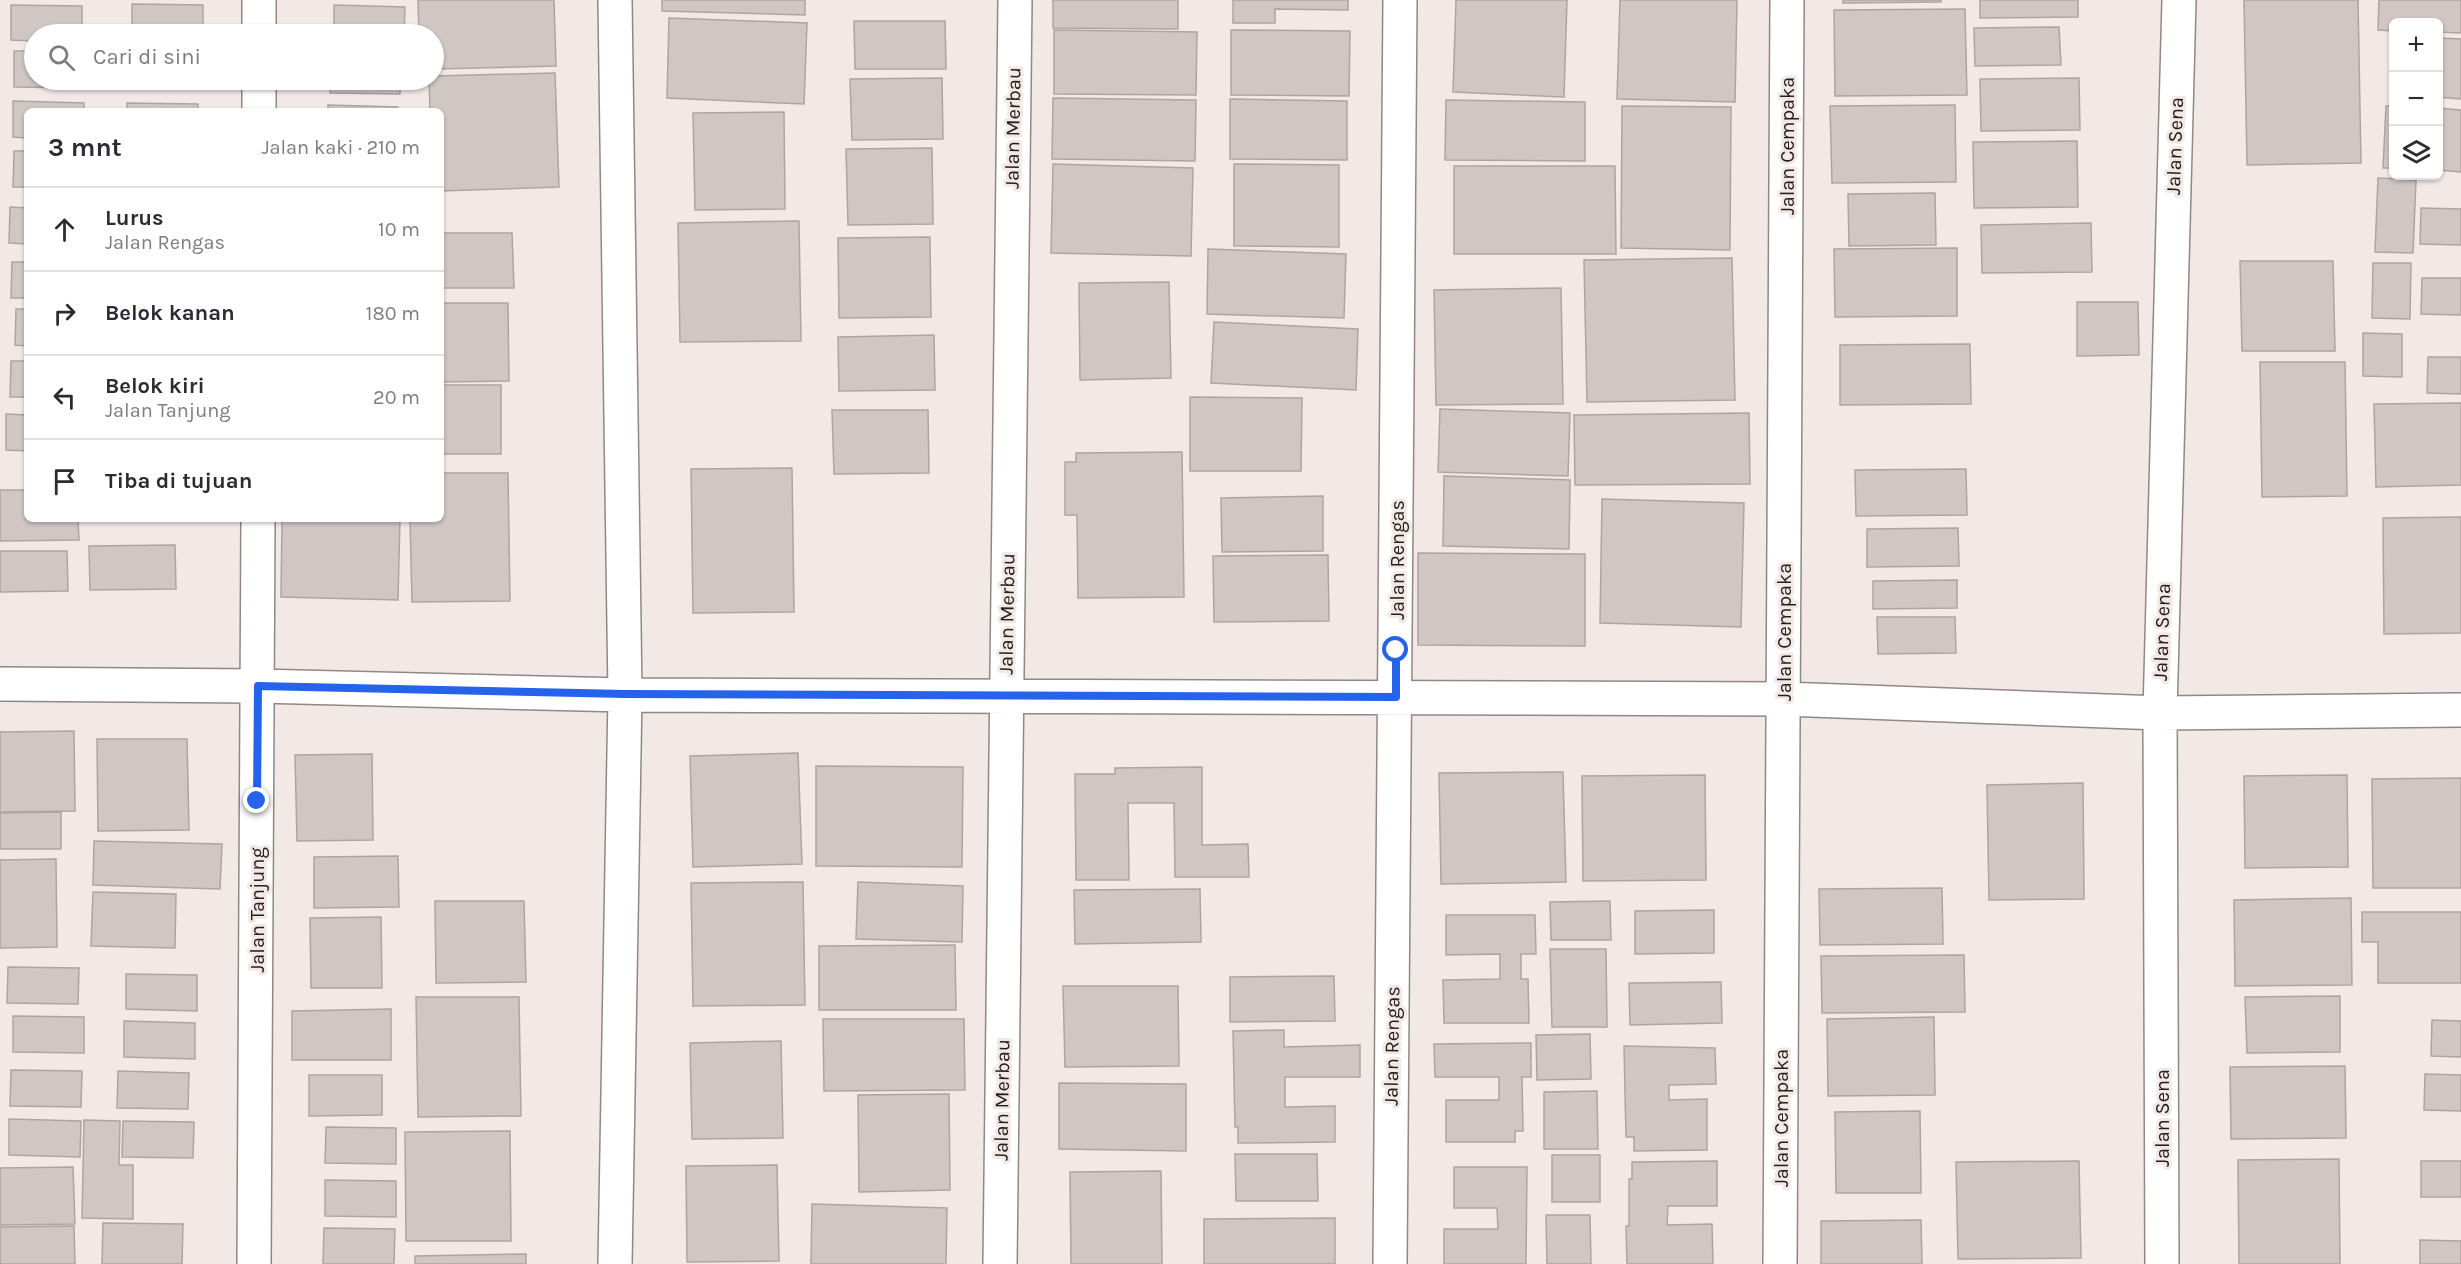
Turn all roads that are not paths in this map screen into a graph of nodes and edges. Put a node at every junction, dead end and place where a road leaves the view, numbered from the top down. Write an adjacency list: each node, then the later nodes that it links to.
1 (259, 0): 7 (street)
2 (615, 0): 13 (street)
3 (1015, 0): 14 (street, Jalan Merbau)
4 (1400, 0): 15 (street, Jalan Rengas)
5 (1787, 0): 16 (street, Jalan Cempaka)
6 (2179, 0): 18 (street, Jalan Sena)
7 (259, 24)
8 (259, 90): 9 (street)
9 (259, 108)
10 (258, 522): 12 (street, Jalan Tanjung)
11 (0, 684): 12 (street)
12 (258, 686): 13 (street); 19 (street, Jalan Tanjung)
13 (625, 694): 14 (street); 20 (street)
14 (1005, 696): 15 (street); 21 (street, Jalan Merbau)
15 (1396, 697): 16 (street); 22 (street, Jalan Rengas)
16 (1784, 699): 18 (street); 23 (street, Jalan Cempaka)
17 (2461, 710): 18 (street)
18 (2160, 713): 24 (street, Jalan Sena)
19 (254, 1264)
20 (615, 1264)
21 (1000, 1264)
22 (1390, 1264)
23 (1780, 1264)
24 (2162, 1264)

